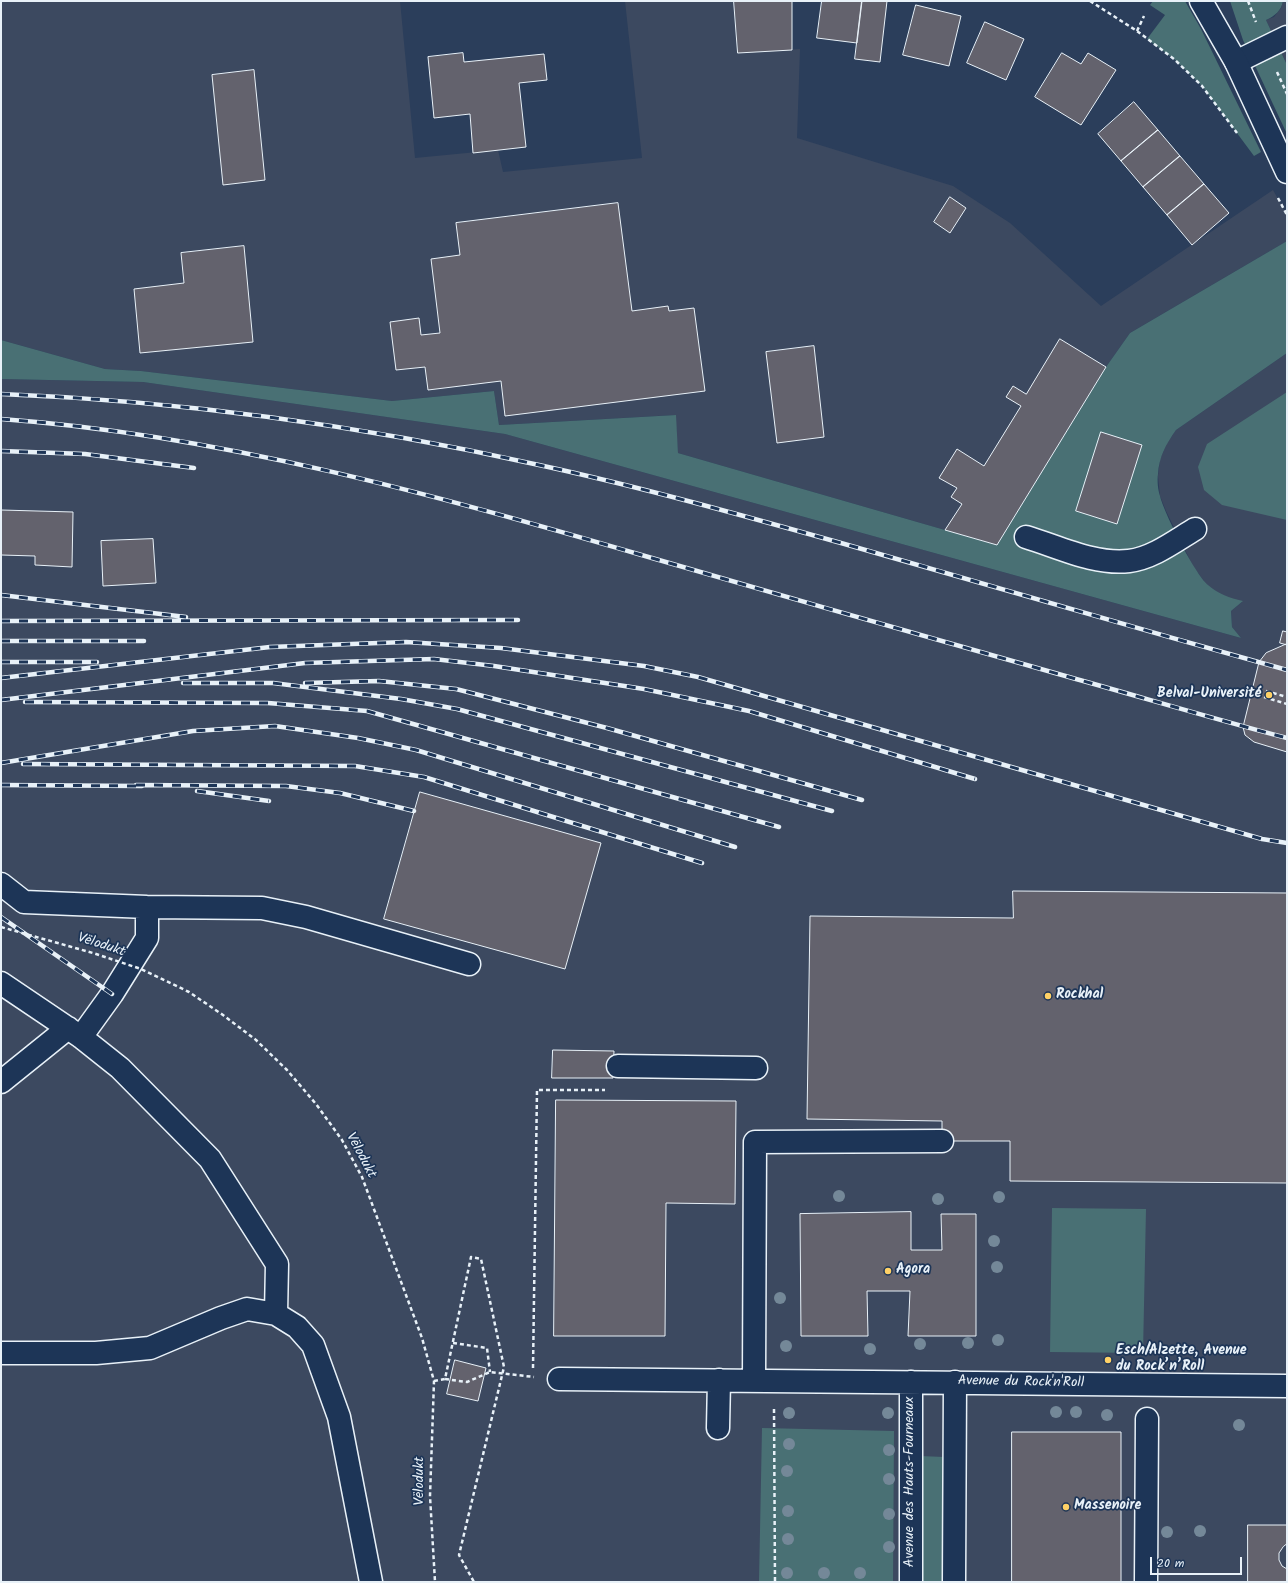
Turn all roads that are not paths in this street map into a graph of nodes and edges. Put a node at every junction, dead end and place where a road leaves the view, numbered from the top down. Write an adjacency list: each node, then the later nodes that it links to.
1 (1201, 1): 4 (street)
2 (1220, 1): 4 (street)
3 (1287, 37): 4 (street)
4 (1236, 62): 5 (street)
5 (1287, 172)
6 (1195, 529): 7 (street)
7 (1026, 537)
8 (1, 884): 9 (street)
9 (147, 907): 10 (street); 12 (street)
10 (469, 964)
11 (1, 983): 12 (street)
12 (74, 1032): 15 (street); 17 (street)
13 (618, 1066): 14 (street)
14 (756, 1068)
15 (1, 1082)
16 (942, 1141): 21 (street)
17 (276, 1314): 18 (street); 27 (street)
18 (1, 1353)
19 (559, 1379): 20 (street, Avenue du Rock'n'Roll)
20 (718, 1380): 21 (street, Avenue du Rock'n'Roll); 26 (street)
21 (764, 1380): 22 (street, Avenue du Rock'n'Roll)
22 (911, 1382): 23 (street, Avenue du Rock'n'Roll); 28 (street, Avenue des Hauts-Fourneaux)
23 (954, 1382): 24 (street, Avenue du Rock'n'Roll); 29 (street)
24 (1287, 1386)
25 (1147, 1419): 30 (street)
26 (718, 1428)
27 (371, 1582)
28 (911, 1582)
29 (954, 1582)
30 (1146, 1582)

